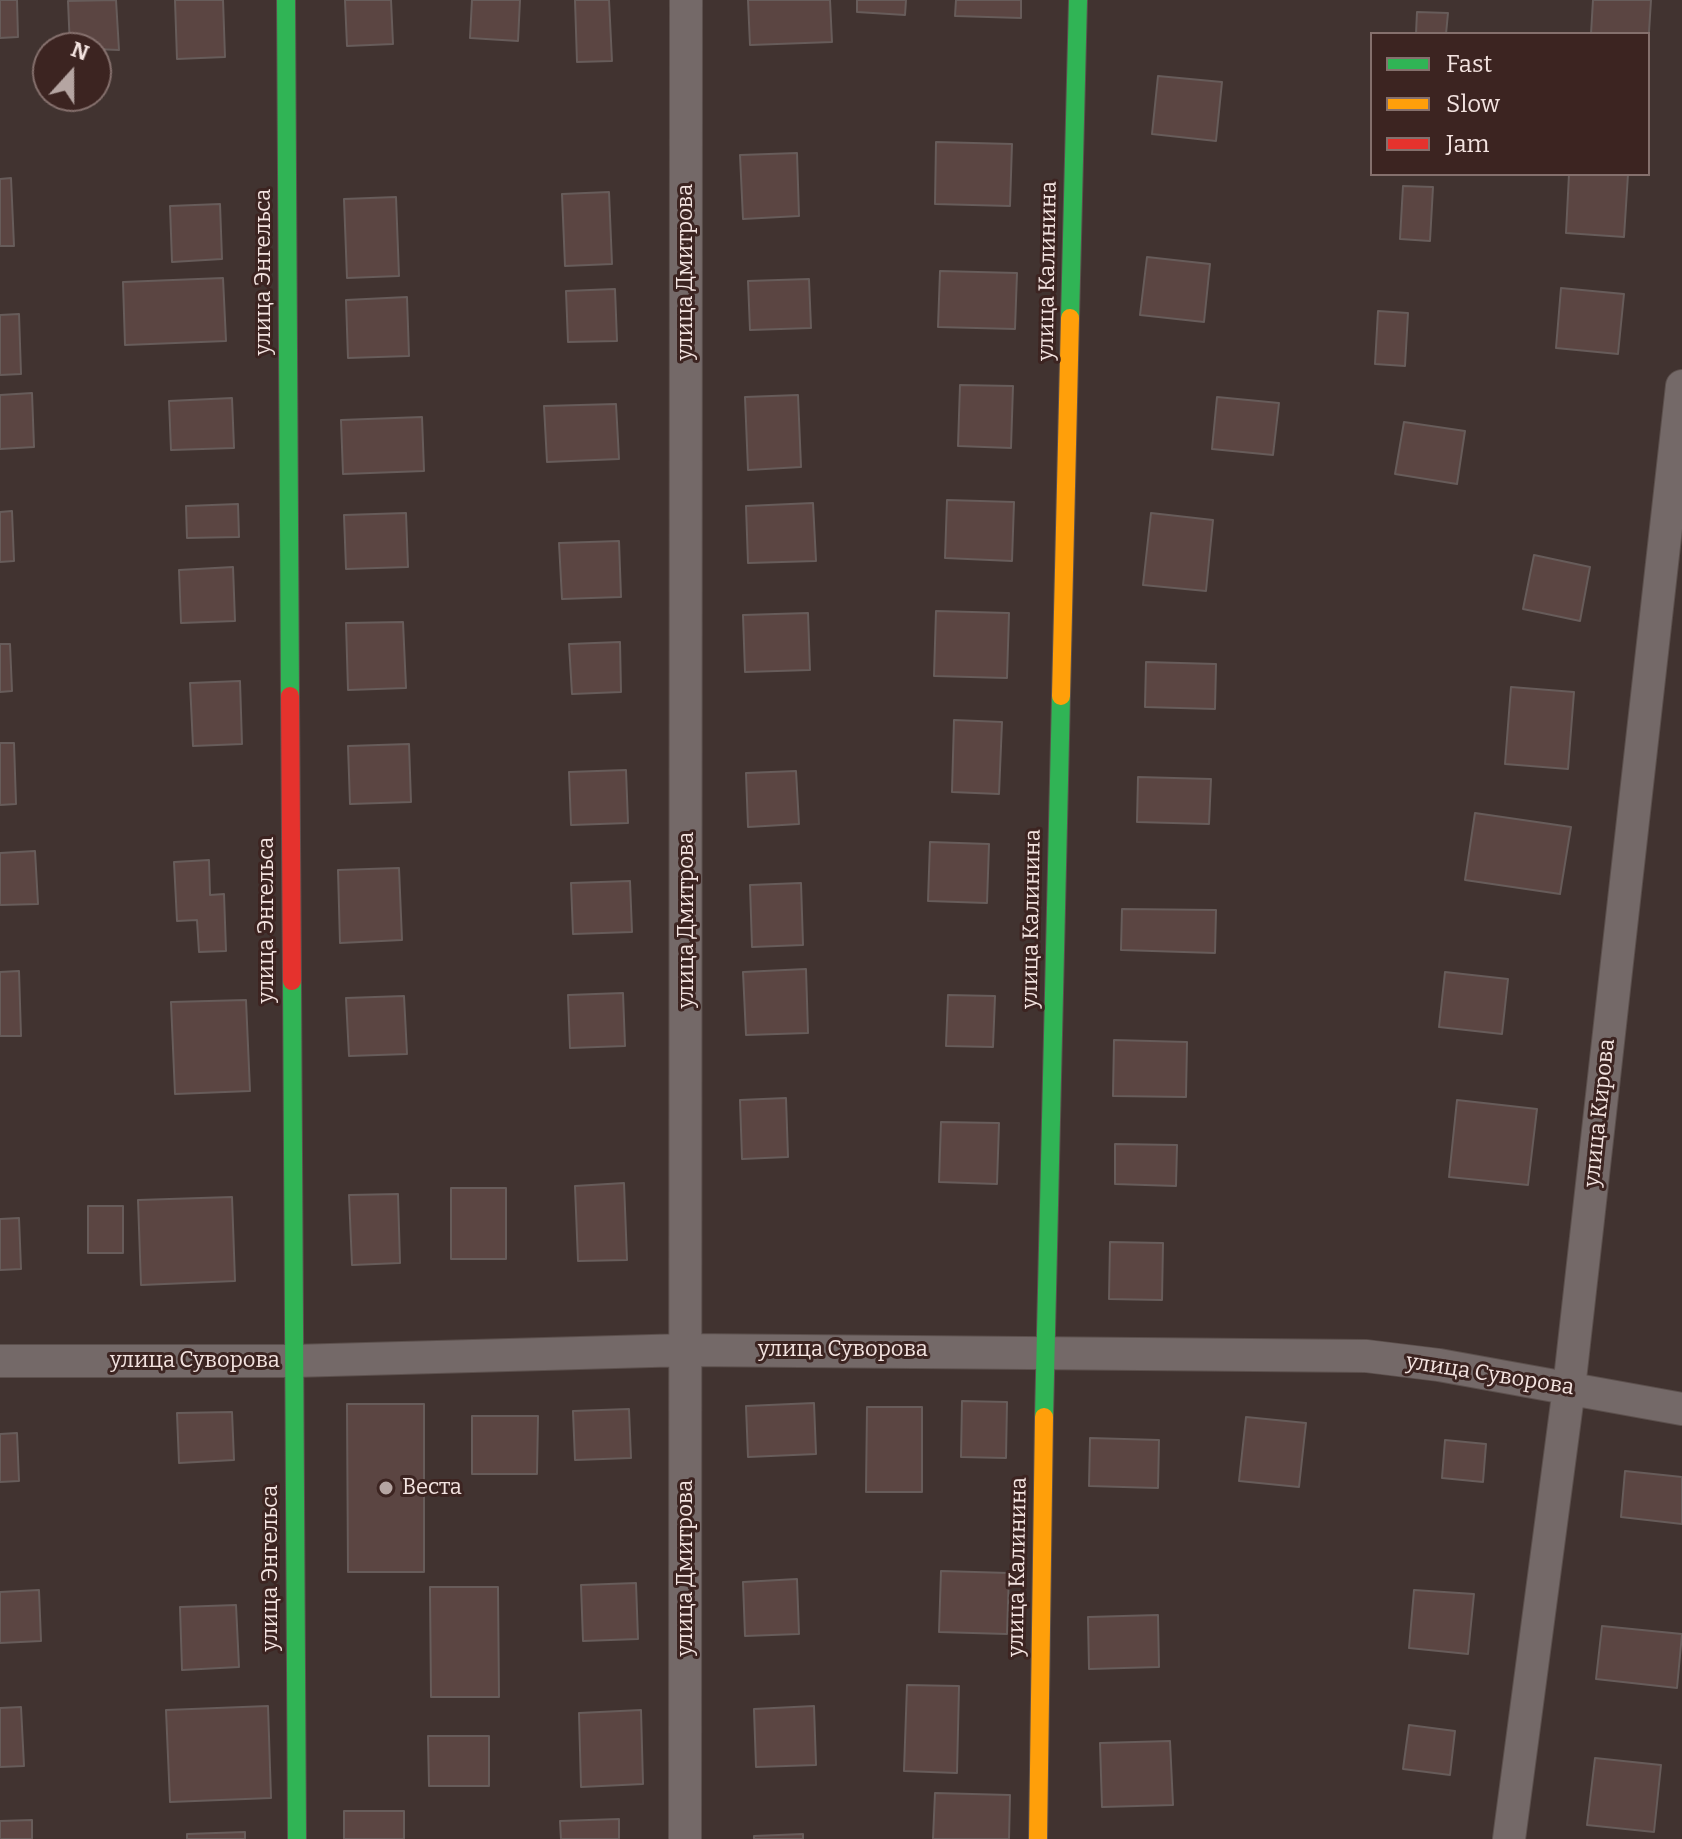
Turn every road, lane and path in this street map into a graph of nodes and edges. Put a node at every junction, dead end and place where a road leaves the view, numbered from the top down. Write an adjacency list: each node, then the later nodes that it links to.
1 (286, 0): 8 (street, улица Энгельса)
2 (686, 0): 5 (street, улица Дмитрова)
3 (1078, 0): 6 (street, улица Калинина)
4 (1682, 386): 9 (street, улица Кирова)
5 (687, 1350): 6 (street, улица Суворова); 8 (street, улица Суворова); 12 (street, улица Дмитрова)
6 (1045, 1351): 9 (street, улица Суворова); 13 (street, улица Калинина)
7 (0, 1361): 8 (street, улица Суворова)
8 (294, 1361): 11 (street, улица Энгельса)
9 (1569, 1388): 10 (street, улица Суворова); 14 (street, улица Кирова)
10 (1682, 1409)
11 (297, 1839)
12 (685, 1839)
13 (1038, 1839)
14 (1509, 1839)

